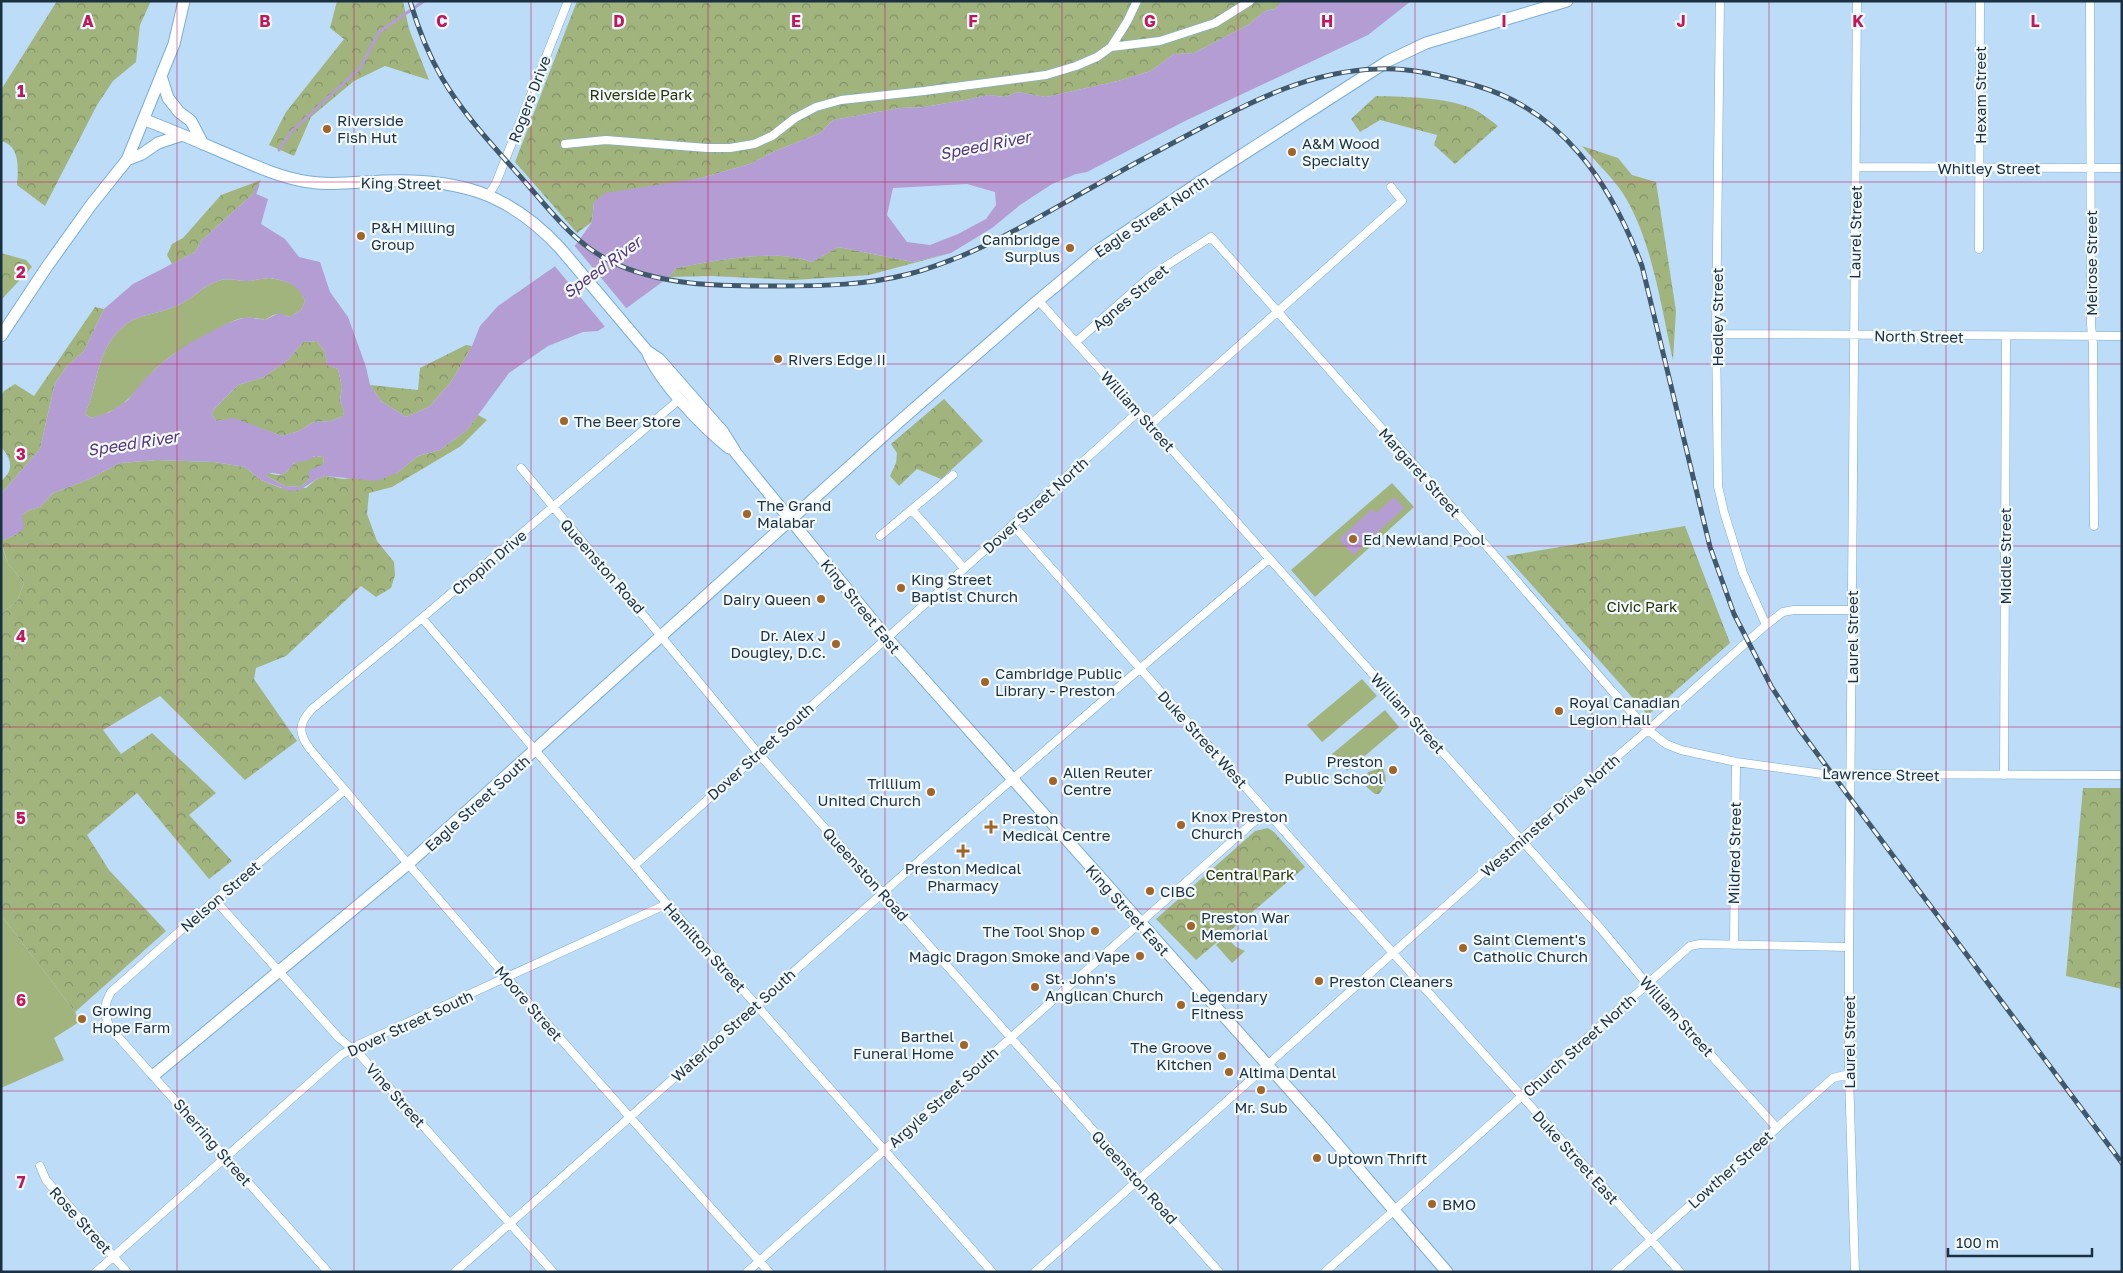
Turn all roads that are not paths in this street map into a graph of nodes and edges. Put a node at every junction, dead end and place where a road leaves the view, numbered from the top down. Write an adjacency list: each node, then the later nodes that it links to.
1 (184, 1): 11 (main road)
2 (568, 1): 22 (street, Rogers Drive)
3 (1136, 1): 10 (street)
4 (1250, 1): 10 (street)
5 (1567, 1): 25 (main road, Eagle Street North)
6 (1720, 1): 28 (street, Hedley Street)
7 (1857, 1): 17 (street, Laurel Street)
8 (1980, 1): 20 (street, Hexam Street)
9 (2090, 1): 18 (street, Melrose Street)
10 (1111, 47): 15 (street)
11 (161, 76): 12 (main road); 14 (main road)
12 (145, 120): 13 (main road, King Street); 16 (main road)
13 (182, 135): 14 (main road, King Street); 16 (main road)
14 (204, 144): 22 (main road, King Street)
15 (565, 144)
16 (127, 160): 30 (main road)
17 (1856, 167): 20 (street, Whitley Street); 29 (street, Laurel Street)
18 (2091, 168): 19 (street, Whitley Street); 20 (street, Whitley Street); 31 (street, Melrose Street)
19 (2122, 168)
20 (1980, 169): 24 (street, Hexam Street)
21 (1391, 187): 26 (street)
22 (488, 196): 27 (main road, King Street)
23 (1211, 237): 26 (street, Margaret Street); 34 (street, Agnes Street)
24 (1979, 249)
25 (1038, 300): 34 (street, William Street); 44 (main road, Eagle Street North)
26 (1277, 312): 38 (street); 57 (street, Margaret Street)
27 (618, 317): 35 (main road, King Street East)
28 (1716, 334): 29 (street, North Street); 52 (street, Hedley Street)
29 (1854, 335): 33 (street, North Street); 50 (street, Laurel Street)
30 (1, 336)
31 (2092, 336): 32 (street, North Street); 33 (street, North Street); 46 (street, Melrose Street)
32 (2122, 336)
33 (2006, 337): 62 (street, Middle Street)
34 (1076, 342): 37 (street, William Street)
35 (647, 351): 36 (main road, King Street East); 39 (main road, King Street East)
36 (680, 399): 39 (main road, King Street East); 42 (street, Chopin Drive)
37 (1138, 412): 38 (street, William Street); 45 (street, Dover Street North)
38 (1150, 425): 48 (street, William Street)
39 (736, 454): 44 (main road, King Street East)
40 (521, 468): 42 (street, Queenston Road)
41 (953, 475): 43 (street)
42 (553, 508): 51 (street, Chopin Drive); 53 (street, Queenston Road)
43 (912, 510): 47 (street); 49 (street)
44 (791, 521): 53 (main road, Eagle Street South); 54 (main road, King Street East)
45 (1013, 525): 49 (street, Dover Street North); 55 (street, Duke Street West)
46 (2094, 526)
47 (880, 536)
48 (1269, 559): 55 (street, Waterloo Street South); 67 (street, William Street)
49 (964, 568): 54 (street, Dover Street North)
50 (1852, 610): 52 (street, Westminster Drive North); 61 (street, Laurel Street)
51 (422, 618): 56 (street, Chopin Drive); 58 (street, Hamilton Street)
52 (1766, 625): 57 (street, Westminster Drive North)
53 (662, 636): 58 (main road, Eagle Street South); 59 (street, Queenston Road)
54 (886, 638): 59 (street, Dover Street South); 64 (main road, King Street East)
55 (1140, 668): 64 (street, Waterloo Street South); 66 (street, Duke Street West)
56 (301, 727): 65 (street, Moore Street)
57 (1648, 730): 60 (street, Lawrence Street); 67 (street, Westminster Drive North)
58 (536, 750): 68 (main road, Eagle Street South); 69 (street, Hamilton Street)
59 (758, 753): 69 (street, Dover Street South); 70 (street, Queenston Road)
60 (1736, 762): 61 (street, Lawrence Street); 74 (street, Mildred Street)
61 (1851, 775): 62 (street, Lawrence Street); 75 (street, Laurel Street)
62 (2004, 775): 63 (street, Lawrence Street)
63 (2122, 775)
64 (1012, 779): 70 (street, Waterloo Street South); 73 (main road, King Street East)
65 (345, 790): 68 (street, Moore Street); 71 (street, Nelson Street)
66 (1266, 811): 73 (street, Argyle Street South); 76 (street, Duke Street West)
67 (1521, 840): 76 (street, Westminster Drive North); 79 (street, William Street)
68 (408, 864): 77 (main road, Eagle Street South); 78 (street, Moore Street)
69 (635, 865): 72 (street, Hamilton Street)
70 (883, 892): 80 (street, Waterloo Street South); 82 (street, Queenston Road)
71 (215, 900): 77 (street, Vine Street); 81 (street, Nelson Street)
72 (667, 904): 78 (street, Dover Street South); 80 (street, Hamilton Street)
73 (1139, 924): 82 (street, Argyle Street South); 84 (main road, King Street East)
74 (1734, 945): 75 (street, Church Street North); 79 (street, Church Street North)
75 (1849, 947): 85 (street, Laurel Street)
76 (1393, 953): 84 (street, Westminster Drive North); 87 (street, Duke Street East)
77 (278, 971): 83 (street, Vine Street); 86 (main road, Eagle Street South)
78 (507, 978): 83 (street, Dover Street South); 88 (street, Moore Street)
79 (1647, 984): 87 (street, Church Street North); 89 (street, William Street)
80 (756, 1004): 88 (street, Waterloo Street South); 90 (street, Hamilton Street)
81 (104, 1010): 86 (street, Sherring Street)
82 (1011, 1037): 90 (street, Argyle Street South); 93 (street, Queenston Road)
83 (351, 1048): 91 (street, Dover Street South); 95 (street, Vine Street)
84 (1266, 1066): 93 (street, Westminster Drive North); 94 (main road, King Street East)
85 (1849, 1074): 89 (street, Lowther Street); 113 (street, Laurel Street)
86 (154, 1075): 91 (street, Sherring Street)
87 (1522, 1096): 94 (street, Church Street North); 96 (street, Duke Street East)
88 (631, 1118): 95 (street, Waterloo Street South); 98 (street, Moore Street)
89 (1776, 1127): 96 (street, Lowther Street)
90 (884, 1149): 98 (street, Argyle Street South); 106 (street, Hamilton Street)
91 (225, 1157): 97 (street, Dover Street South); 101 (street, Sherring Street)
92 (40, 1166): 97 (street, Rose Street)
93 (1139, 1181): 107 (street, Westminster Drive North); 108 (street, Queenston Road)
94 (1394, 1211): 109 (street, Church Street North); 110 (main road, King Street East)
95 (510, 1223): 102 (street, Waterloo Street South); 103 (street, Vine Street)
96 (1651, 1241): 111 (street, Lowther Street); 112 (street, Duke Street East)
97 (114, 1256): 99 (street, Dover Street South); 100 (street, Rose Street)
98 (759, 1261): 104 (street, Argyle Street South); 105 (street, Moore Street)
99 (96, 1272)
100 (128, 1272)
101 (328, 1272)
102 (455, 1272)
103 (553, 1272)
104 (747, 1272)
105 (769, 1272)
106 (992, 1272)
107 (1035, 1272)
108 (1219, 1272)
109 (1325, 1272)
110 (1447, 1272)
111 (1615, 1272)
112 (1680, 1272)
113 (1855, 1272)

